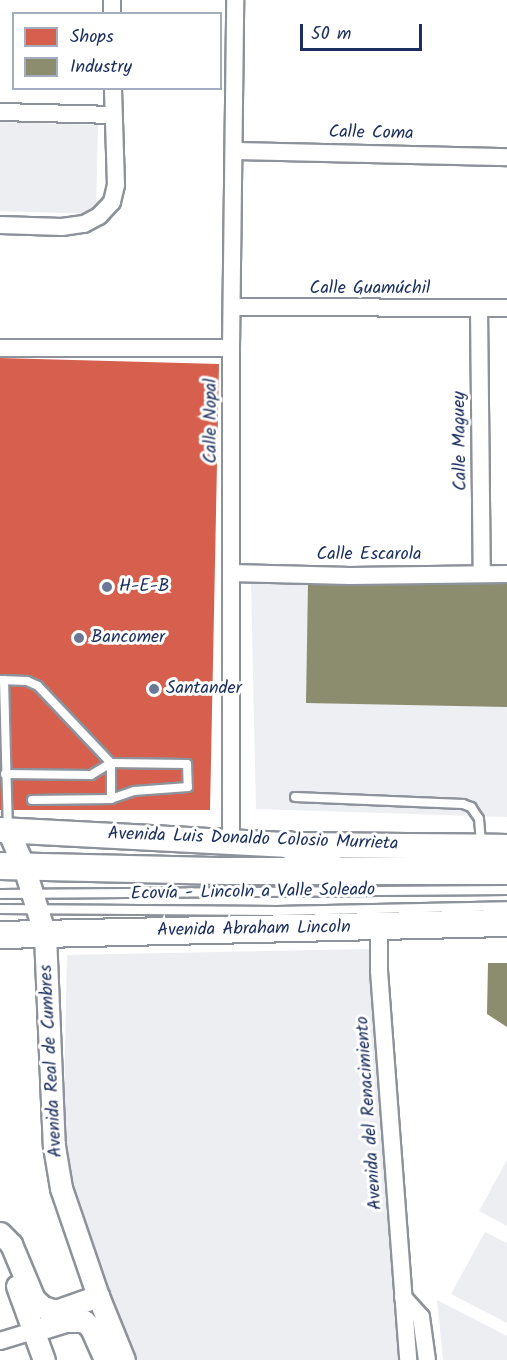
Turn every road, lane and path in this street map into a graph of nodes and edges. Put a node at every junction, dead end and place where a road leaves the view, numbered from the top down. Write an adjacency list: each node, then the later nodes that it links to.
1 (235, 0): 5 (street, Calle Nopal)
2 (113, 90): 4 (street)
3 (0, 112): 4 (street)
4 (113, 115): 7 (street)
5 (234, 151): 6 (street, Calle Coma); 8 (street, Calle Nopal)
6 (507, 157)
7 (0, 225)
8 (233, 307): 9 (street, Calle Guamúchil); 12 (street, Calle Nopal)
9 (479, 308): 10 (street, Calle Guamúchil); 14 (street, Calle Maguey)
10 (507, 308)
11 (0, 348): 12 (street)
12 (231, 348): 13 (street, Calle Nopal)
13 (231, 573): 14 (street, Calle Escarola); 23 (street, Calle Nopal)
14 (482, 574): 15 (street, Calle Escarola)
15 (507, 574)
16 (2, 680): 17 (lane); 18 (lane)
17 (111, 763): 18 (lane); 20 (lane); 20 (lane)
18 (5, 774): 22 (lane)
19 (295, 797): 25 (lane)
20 (111, 799): 21 (lane)
21 (32, 800)
22 (4, 830): 23 (main road, Avenida Luis Donaldo Colosio Murrieta); 27 (street, Avenida Real de Cumbres)
23 (231, 842): 24 (main road, Avenida Luis Donaldo Colosio Murrieta)
24 (289, 845): 25 (main road, Avenida Luis Donaldo Colosio Murrieta); 28 (main road)
25 (481, 847): 26 (main road, Avenida Luis Donaldo Colosio Murrieta)
26 (507, 847)
27 (12, 866): 28 (main road); 34 (street, Avenida Real de Cumbres)
28 (336, 871): 29 (main road)
29 (507, 871)
30 (507, 890): 34 (lane)
31 (0, 894): 34 (lane)
32 (507, 906): 34 (lane, Ecovía - Lincoln a Valle Soleado)
33 (0, 909): 34 (lane, Ecovía - Lincoln a Valle Soleado)
34 (40, 914): 36 (main road, Avenida Abraham Lincoln); 37 (main road, Avenida Abraham Lincoln); 39 (street, Avenida Real de Cumbres)
35 (507, 923): 36 (main road, Avenida Abraham Lincoln)
36 (380, 927): 40 (street, Avenida del Renacimiento)
37 (0, 935)
38 (0, 1235): 39 (street); 41 (street)
39 (98, 1296): 45 (street, Avenida Real de Cumbres)
40 (403, 1297): 46 (street, Avenida del Renacimiento); 47 (street)
41 (33, 1331): 42 (street); 43 (street); 44 (street)
42 (0, 1341)
43 (44, 1360)
44 (105, 1360)
45 (124, 1360)
46 (408, 1360)
47 (427, 1360)

